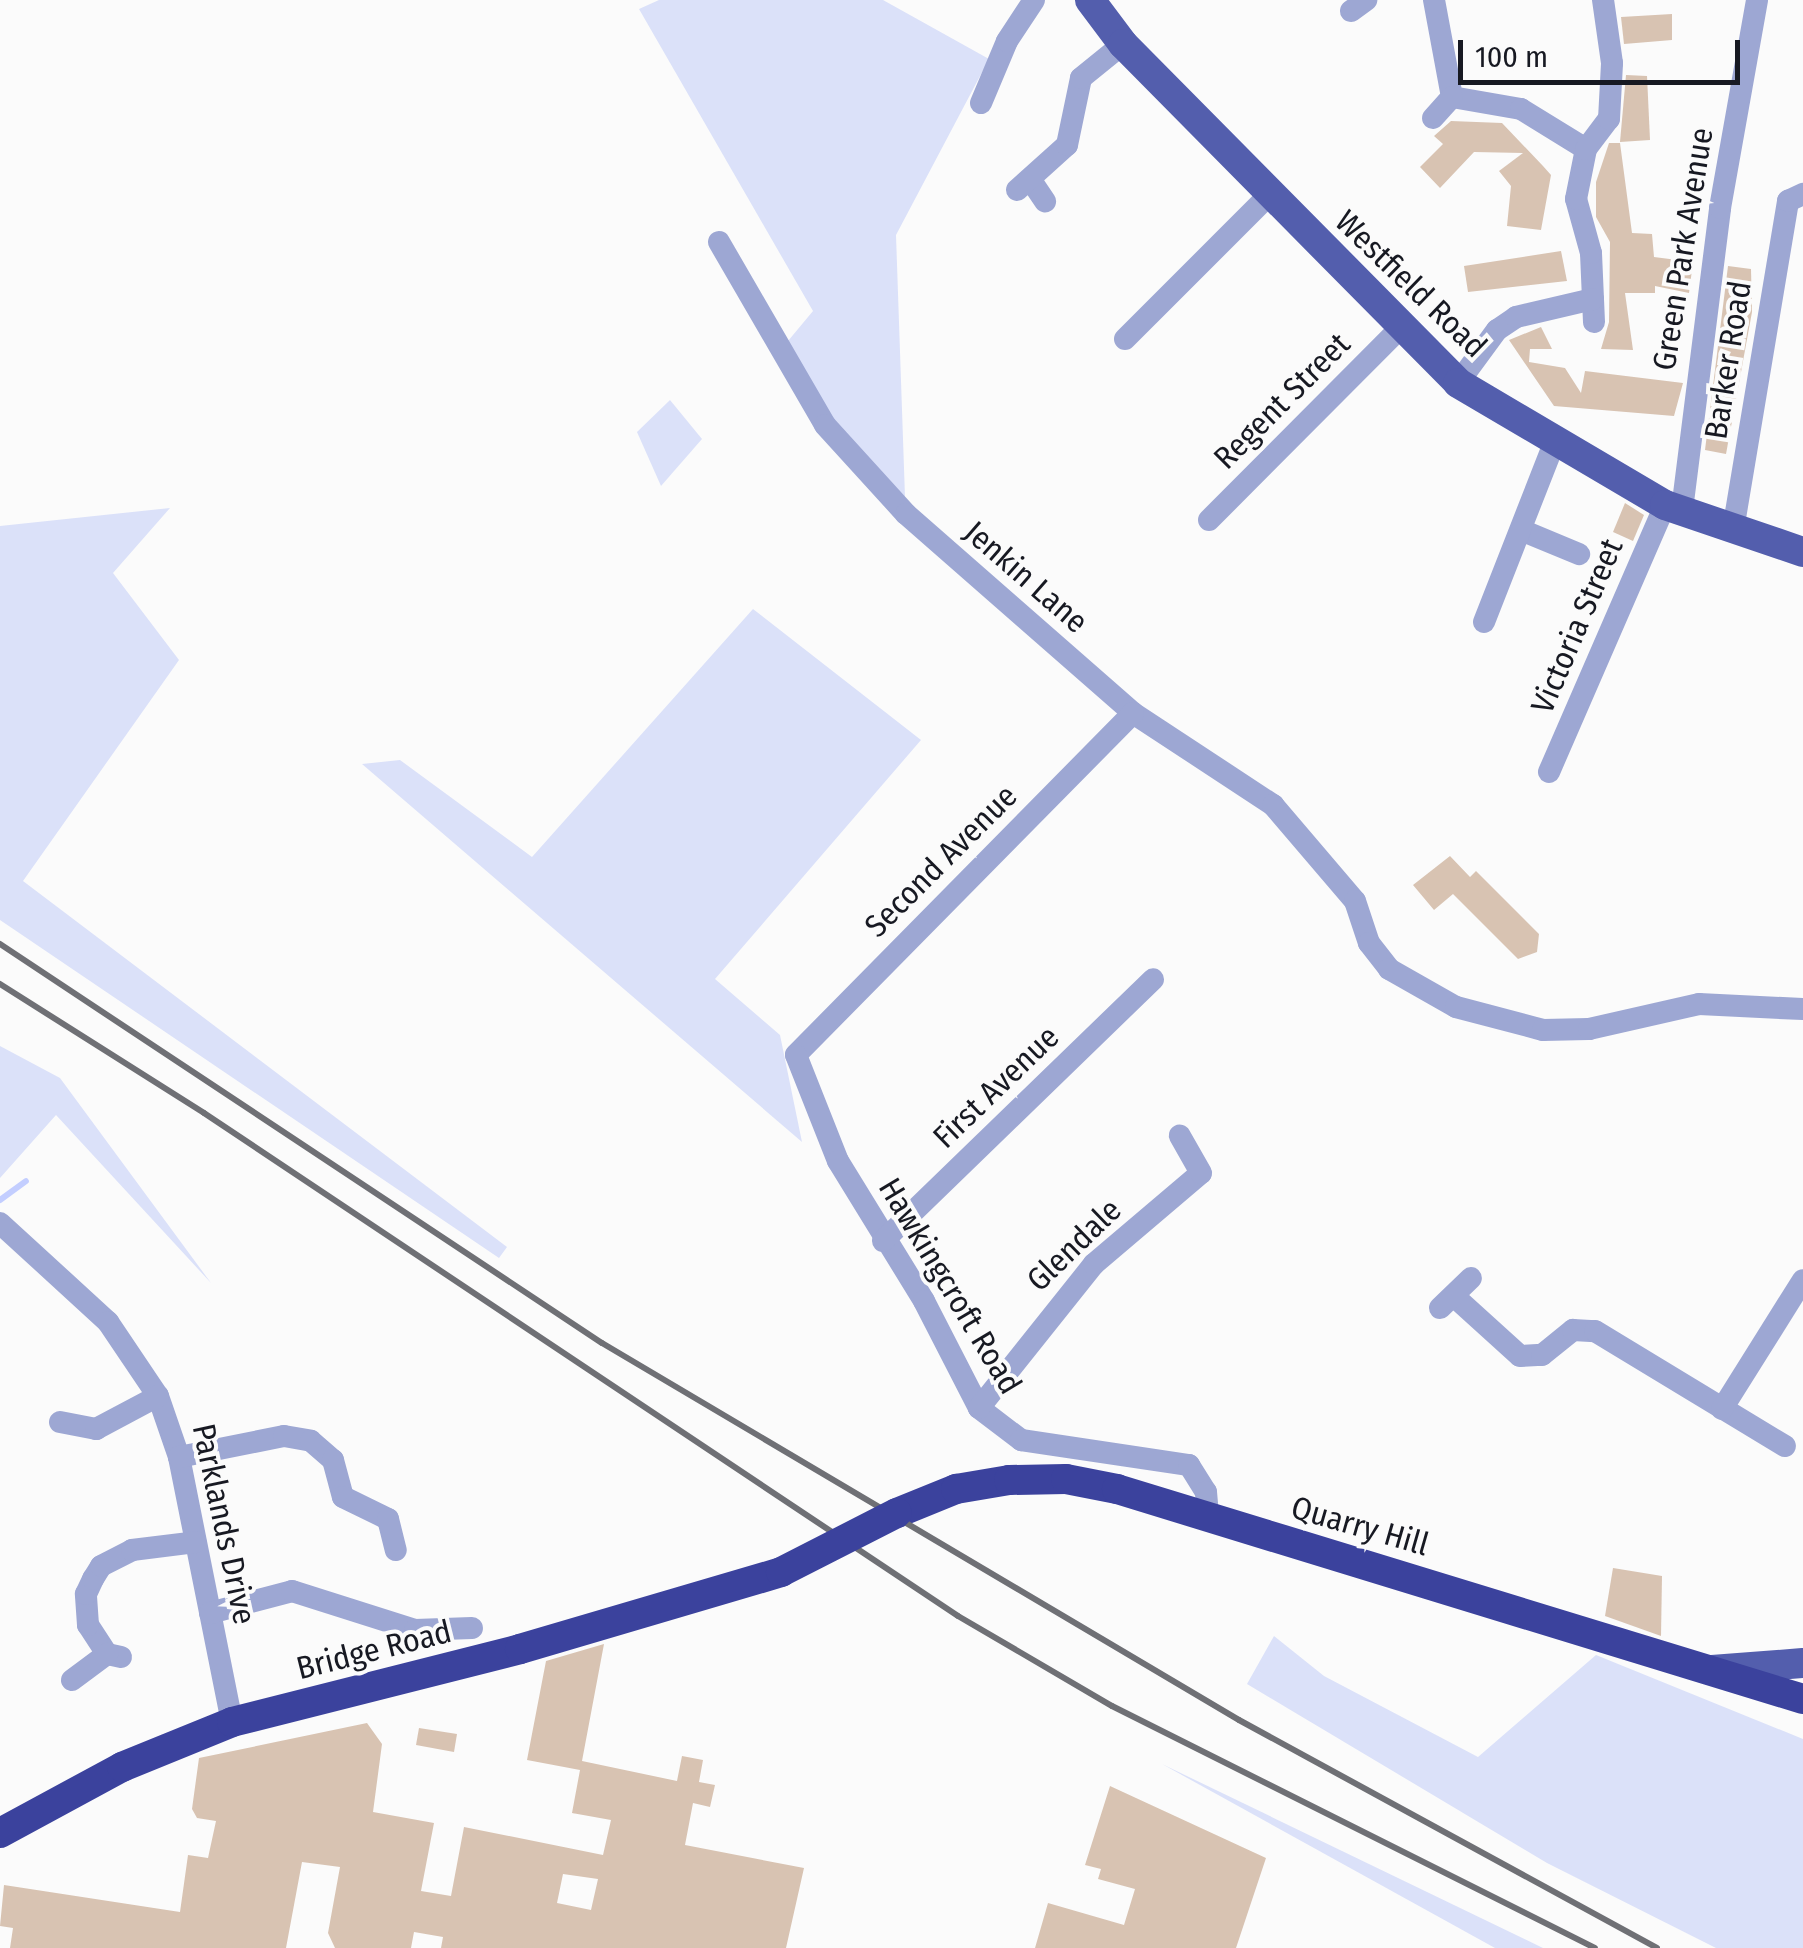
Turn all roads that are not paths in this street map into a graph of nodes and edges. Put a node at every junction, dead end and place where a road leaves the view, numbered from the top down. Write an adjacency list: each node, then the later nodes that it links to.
1 (1034, 0): 8 (street)
2 (1090, 0): 6 (main road, Westfield Road)
3 (1434, 0): 7 (street)
4 (1603, 0): 10 (street)
5 (1758, 0): 19 (street, Green Park Avenue)
6 (1123, 44): 11 (main road, Westfield Road); 13 (street)
7 (1452, 97): 9 (street); 10 (street)
8 (981, 104)
9 (1432, 118)
10 (1586, 149): 17 (street)
11 (1270, 194): 15 (main road, Westfield Road); 16 (street)
12 (1795, 198): 22 (street, Barker Road)
13 (1045, 201)
14 (719, 242): 26 (street, Jenkin Lane)
15 (1401, 327): 17 (main road, Westfield Road); 20 (street, Regent Street)
16 (1125, 338)
17 (1458, 383): 18 (main road, Westfield Road)
18 (1555, 441): 19 (main road, Westfield Road); 21 (street)
19 (1674, 508): 22 (main road, Westfield Road); 27 (street, Victoria Street)
20 (1210, 520)
21 (1521, 530): 24 (street); 25 (street)
22 (1733, 530): 23 (main road, Westfield Road)
23 (1803, 552)
24 (1579, 554)
25 (1484, 622)
26 (1133, 713): 29 (street, Jenkin Lane); 30 (street, Second Avenue)
27 (1549, 772)
28 (1154, 981): 33 (street, First Avenue)
29 (1803, 1009)
30 (796, 1055): 33 (street, Hawkingcroft Road)
31 (1180, 1136): 37 (street, Glendale)
32 (0, 1223): 36 (street, Parklands Drive)
33 (883, 1241): 37 (street, Hawkingcroft Road)
34 (1471, 1278): 38 (street)
35 (1803, 1280): 38 (street)
36 (158, 1396): 39 (street); 41 (street, Parklands Drive)
37 (979, 1408): 43 (street, Hawkingcroft Road)
38 (1722, 1410): 40 (street)
39 (60, 1422)
40 (1785, 1446)
41 (179, 1458): 44 (street, Parklands Drive); 45 (street)
42 (897, 1513): 43 (highway, Quarry Hill); 52 (highway, Bridge Road, bridge)
43 (1208, 1518): 49 (highway, Quarry Hill)
44 (196, 1542): 46 (street, Parklands Drive); 50 (street)
45 (396, 1550)
46 (210, 1614): 47 (street); 52 (street, Parklands Drive)
47 (472, 1628)
48 (1803, 1663): 49 (main road, Quarry Hill)
49 (1712, 1670): 51 (highway)
50 (72, 1680)
51 (1803, 1699)
52 (232, 1722): 53 (highway, Bridge Road)
53 (0, 1834)

